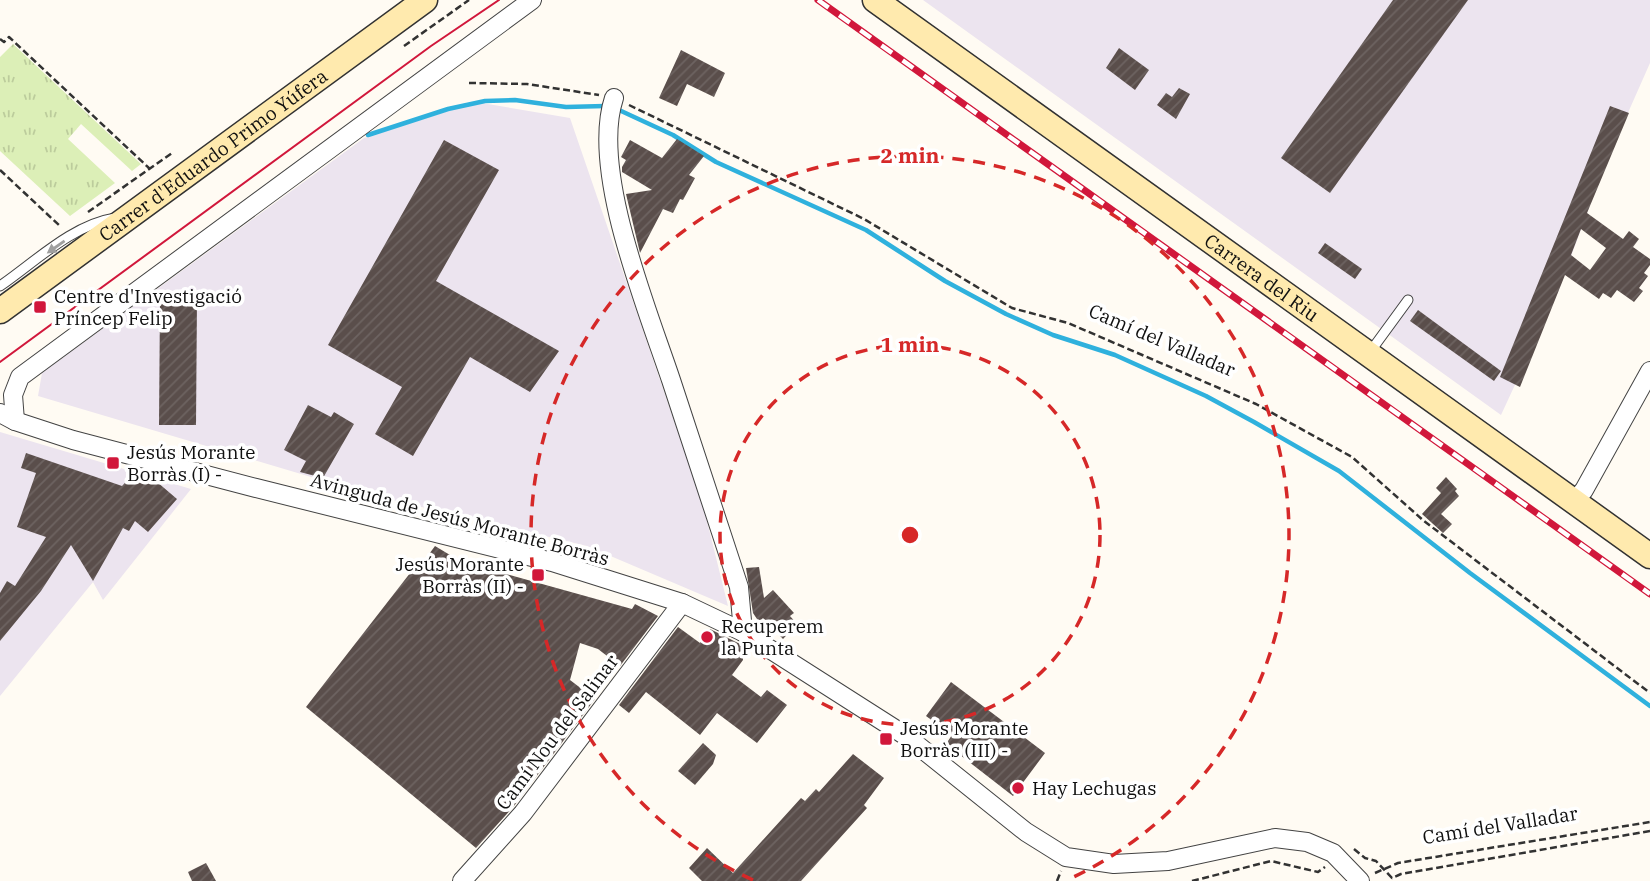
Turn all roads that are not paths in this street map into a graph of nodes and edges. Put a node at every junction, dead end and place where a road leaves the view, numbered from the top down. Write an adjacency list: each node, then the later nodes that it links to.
1 (425, 0): 6 (street, Carrer d'Eduardo Primo Yúfera)
2 (532, 0): 4 (street)
3 (875, 0): 10 (street, Carrera del Riu)
4 (518, 7): 12 (street)
5 (614, 98): 16 (street)
6 (139, 209): 7 (lane, one-way to 7); 9 (street, Carrer d'Eduardo Primo Yúfera)
7 (0, 286)
8 (1408, 300): 10 (lane)
9 (0, 311)
10 (1369, 354): 13 (street, Carrera del Riu)
11 (1650, 371): 13 (street)
12 (6, 417): 15 (street, Avinguda de Jesús Morante Borràs)
13 (1574, 502): 14 (street, Carrera del Riu)
14 (1650, 556)
15 (682, 603): 16 (street, Avinguda de Jesús Morante Borràs); 18 (street, Camí Nou del Salinar)
16 (743, 632): 17 (street, Avinguda de Jesús Morante Borràs)
17 (1360, 880)
18 (462, 881)

